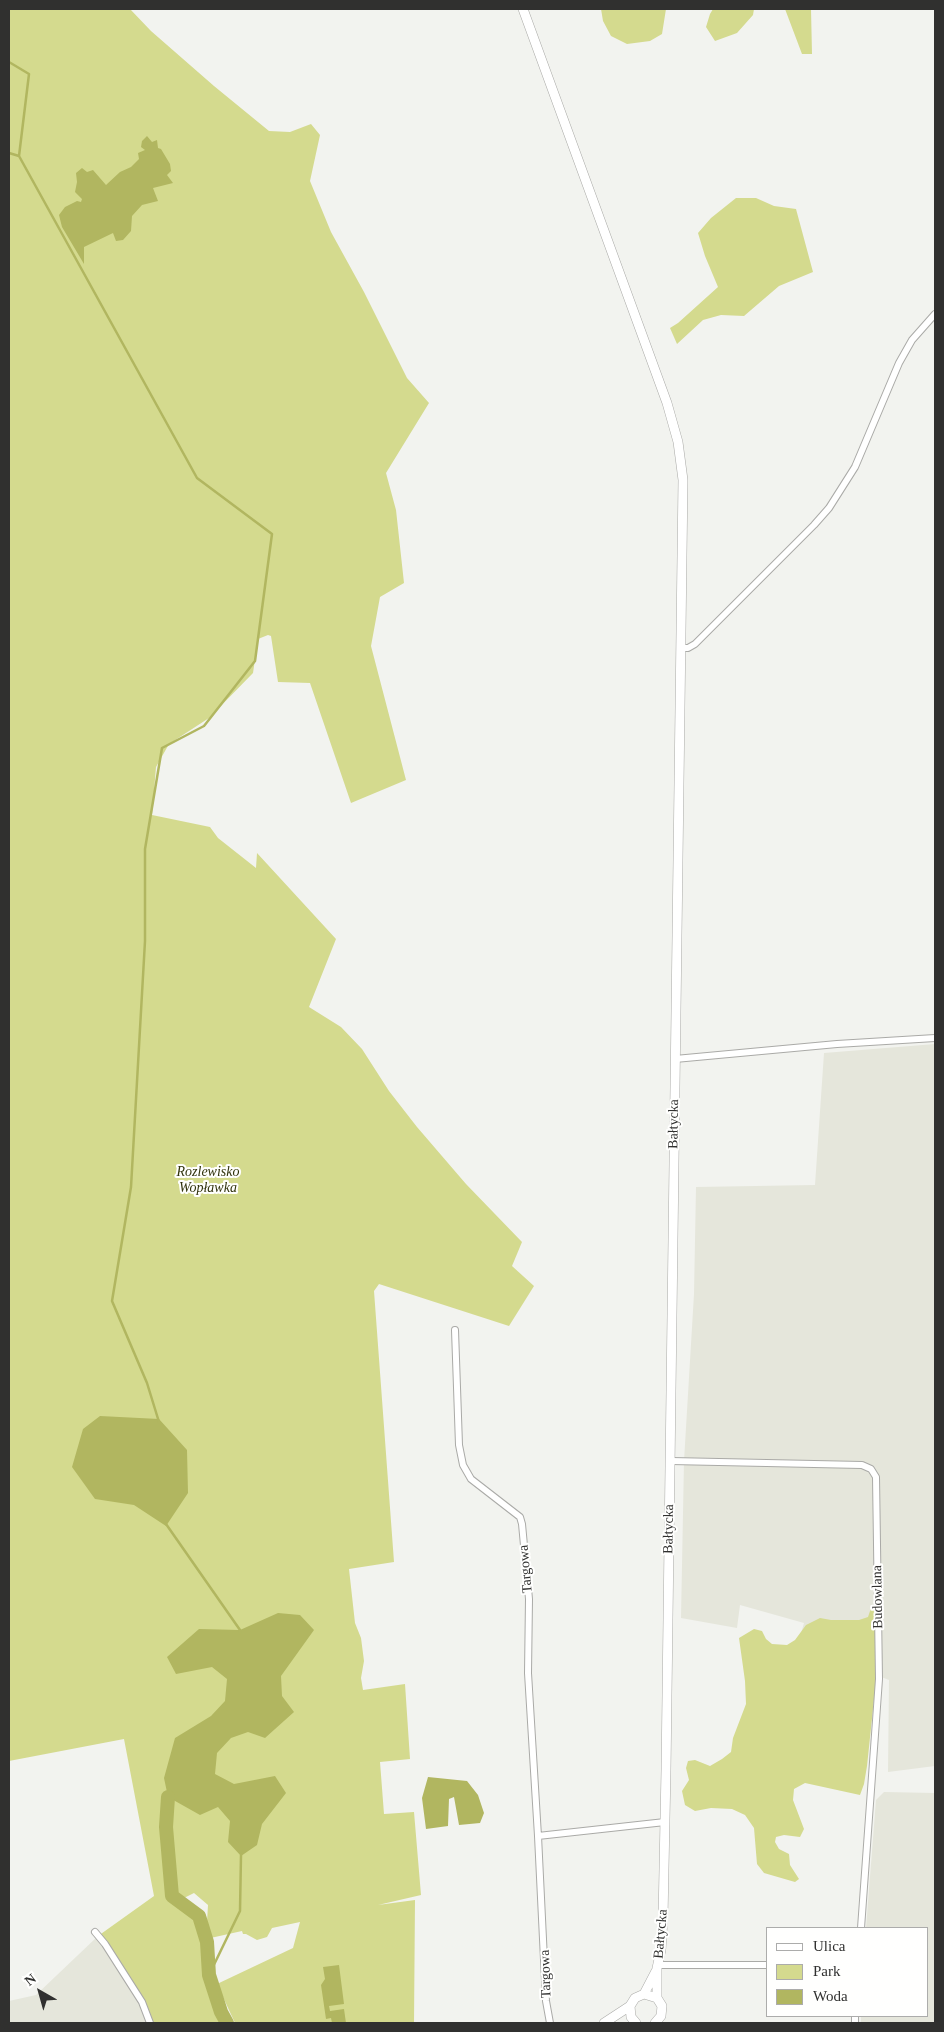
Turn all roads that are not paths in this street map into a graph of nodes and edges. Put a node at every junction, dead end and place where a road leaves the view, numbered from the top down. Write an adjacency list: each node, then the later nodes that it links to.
1 (523, 9): 3 (main road, Bałtycka)
2 (935, 314): 3 (street)
3 (682, 648): 5 (main road, Bałtycka)
4 (935, 1038): 5 (street)
5 (675, 1059): 7 (main road, Bałtycka)
6 (454, 1330): 9 (street, Targowa)
7 (670, 1461): 8 (main road, Bałtycka); 10 (street, Budowlana)
8 (664, 1822): 9 (street); 13 (main road, Bałtycka)
9 (538, 1836): 19 (street, Targowa)
10 (861, 1927)
11 (95, 1932): 18 (street)
12 (766, 1965): 13 (street)
13 (658, 1966): 14 (main road, Bałtycka); 15 (main road, Bałtycka)
14 (644, 1994): 15 (main road); 16 (main road)
15 (657, 1998): 22 (main road, Bałtycka)
16 (630, 2006): 17 (main road); 20 (main road)
17 (634, 2022): 21 (main road)
18 (150, 2023)
19 (550, 2023)
20 (604, 2023)
21 (622, 2023)
22 (655, 2023)

